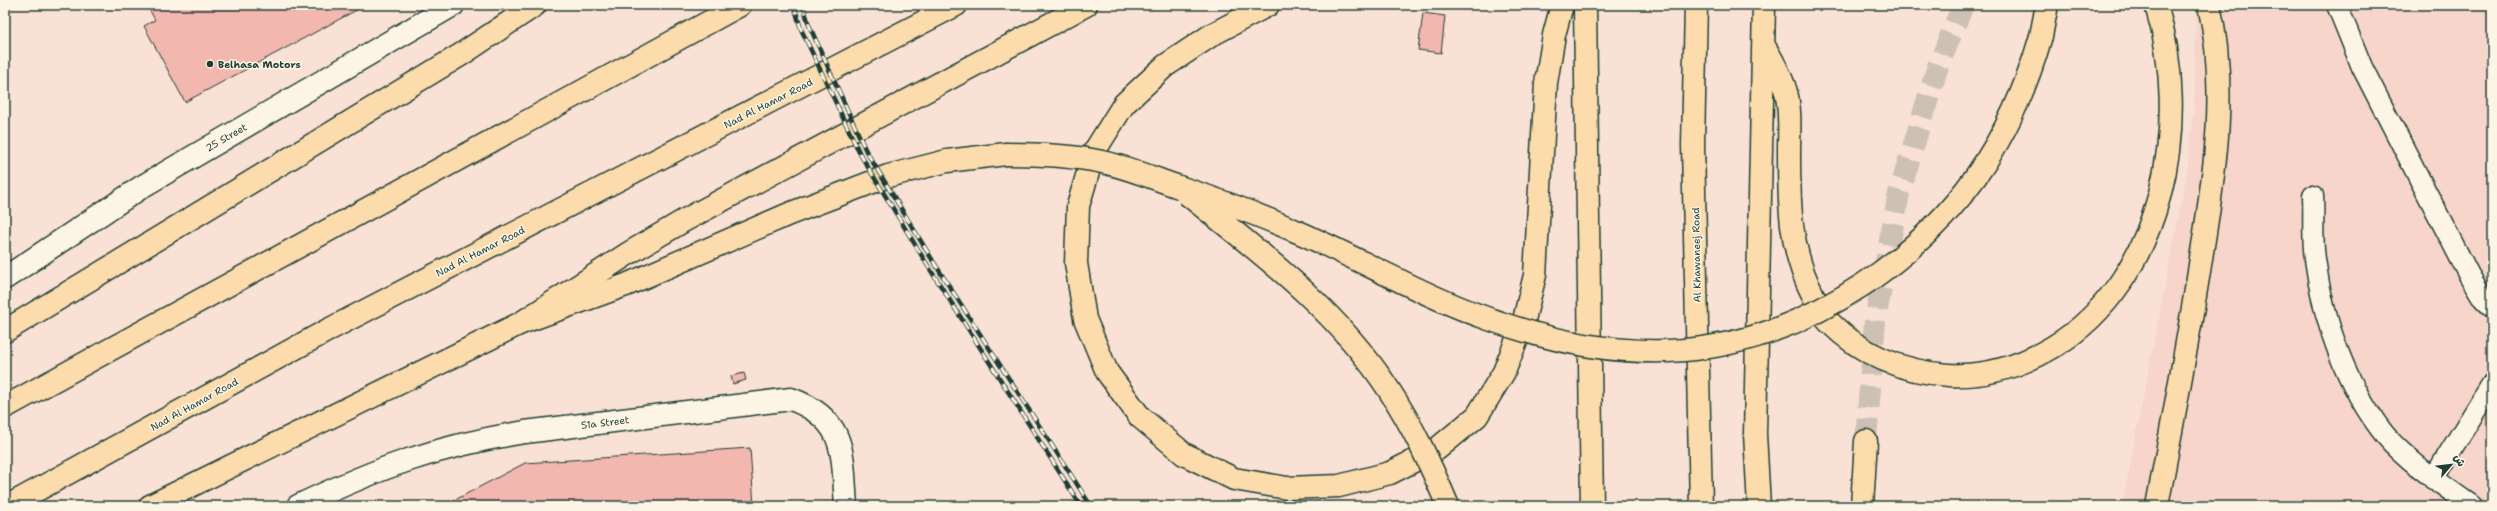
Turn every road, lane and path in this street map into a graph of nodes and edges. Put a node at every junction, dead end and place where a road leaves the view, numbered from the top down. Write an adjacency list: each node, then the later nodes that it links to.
1 (453, 5): 18 (street, 25 Street)
2 (535, 5): 21 (main road)
3 (740, 5): 23 (main road)
4 (956, 5): 26 (main road, Nad Al Hamar Road)
5 (1086, 5): 20 (main road)
6 (1268, 5): 7 (main road)
7 (1562, 5)
8 (1585, 5): 31 (main road)
9 (1696, 5): 32 (main road, Al Khawaneej Road)
10 (1764, 5): 15 (main road)
11 (2047, 5): 16 (main road, bridge)
12 (2156, 5): 15 (main road)
13 (2209, 5): 35 (main road)
14 (2337, 5): 19 (lane)
15 (1764, 46): 33 (main road)
16 (1177, 186): 20 (main road, bridge); 30 (main road, bridge)
17 (2313, 196): 25 (lane)
18 (5, 278)
19 (2492, 307)
20 (521, 323): 27 (main road)
21 (5, 331)
22 (2492, 384): 25 (lane)
23 (5, 408)
24 (1866, 441): 34 (main road)
25 (2433, 479): 36 (lane)
26 (8, 506)
27 (150, 506)
28 (298, 506): 29 (street, 51a Street)
29 (846, 506)
30 (1448, 506)
31 (1592, 506)
32 (1700, 506)
33 (1759, 506)
34 (1862, 506)
35 (2157, 506)
36 (2472, 506)

